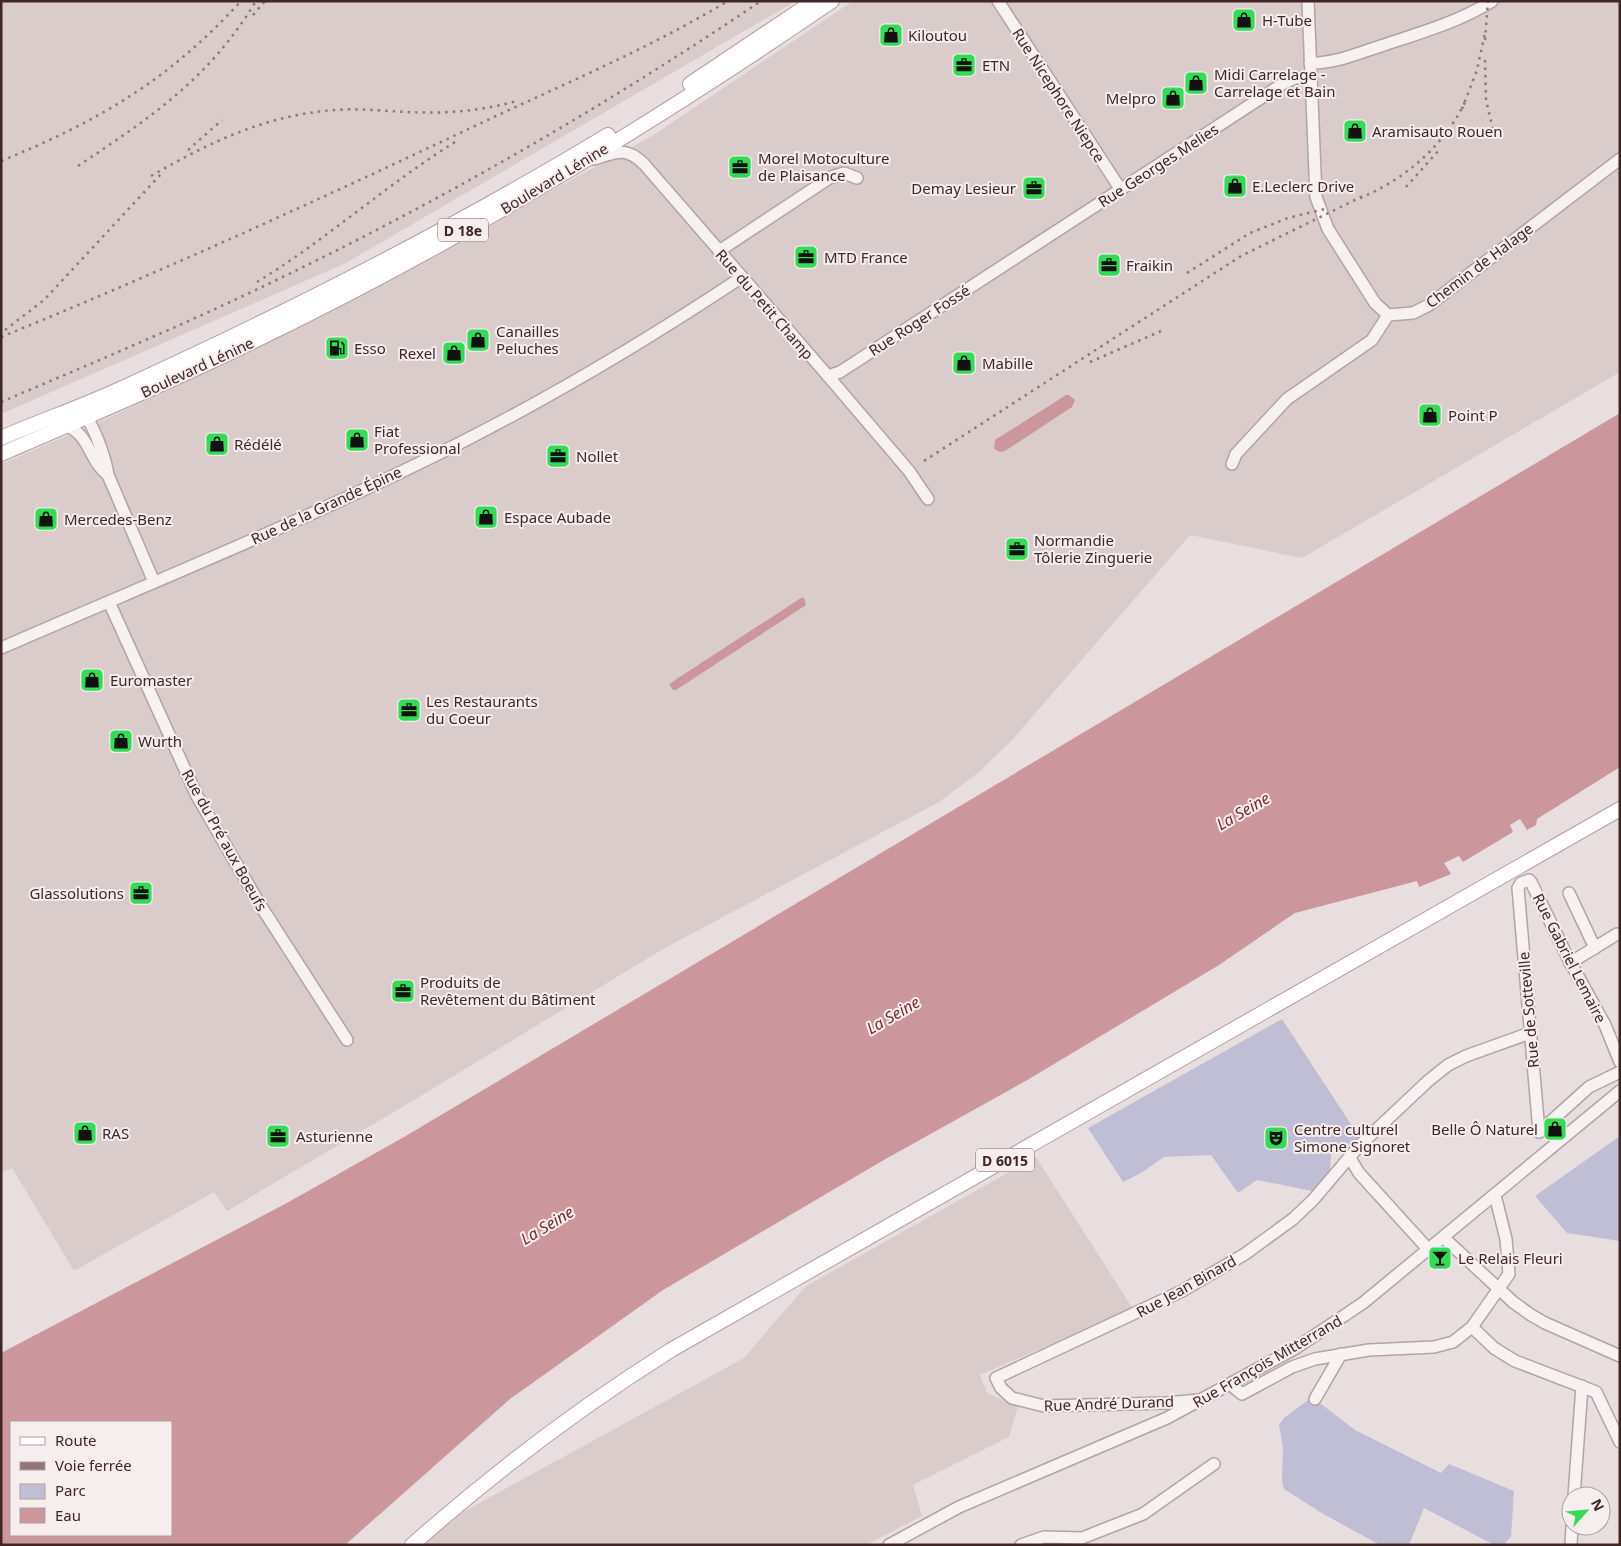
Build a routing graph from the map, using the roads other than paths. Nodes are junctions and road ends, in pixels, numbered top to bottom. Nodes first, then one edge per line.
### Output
1 (998, 1) edge
2 (1308, 1) edge
3 (1492, 1) edge
4 (823, 4) edge
5 (1310, 63) junction
6 (1310, 77) junction
7 (1620, 159) edge
8 (581, 164) junction
9 (857, 178) dead end
10 (1121, 190) junction
11 (719, 251) junction
12 (1010, 262) joint
13 (742, 277) junction
14 (1388, 315) junction
15 (828, 376) junction
16 (78, 418) junction
17 (1, 438) edge
18 (1, 454) edge
19 (1232, 464) dead end
20 (108, 475) junction
21 (928, 499) dead end
22 (154, 582) junction
23 (109, 602) junction
24 (1, 648) edge
25 (1620, 809) edge
26 (1518, 888) joint
27 (1569, 893) dead end
28 (1617, 934) dead end
29 (1595, 948) junction
30 (1570, 963) junction
31 (1530, 1033) junction
32 (347, 1040) dead end
33 (1620, 1062) edge
34 (1620, 1072) edge
35 (1620, 1091) edge
36 (1350, 1158) junction
37 (1494, 1195) junction
38 (1444, 1238) junction
39 (1428, 1249) junction
40 (1498, 1288) junction
41 (1472, 1327) junction
42 (1341, 1354) junction
43 (1620, 1356) edge
44 (996, 1378) joint
45 (1231, 1385) junction
46 (1582, 1386) junction
47 (1204, 1400) junction
48 (1314, 1400) dead end
49 (1620, 1442) edge
50 (1214, 1464) dead end
51 (1575, 1486) edge
52 (412, 1545) edge
53 (889, 1545) edge
54 (1020, 1545) edge

1 - 10 street, Rue Nicephore Niepce
2 - 5 street
3 - 5 street
4 - 8 main road, Boulevard Lénine / D 18e
4 - 16 main road, Boulevard Lénine / D 18e
5 - 6 street
6 - 10 street, Rue Georges Melies
6 - 14 street
7 - 14 street, Chemin de Halage
8 - 11 street, Rue du Petit Champ
8 - 16 main road, Boulevard Lénine / D 18e
9 - 11 street
10 - 12 street, Rue Georges Melies
11 - 13 street, Rue du Petit Champ
12 - 15 street, Rue Roger Fossé
13 - 15 street, Rue du Petit Champ
13 - 22 street, Rue de la Grande Épine
14 - 19 street
15 - 21 street, Rue du Petit Champ
16 - 17 main road, Boulevard Lénine / D 18e
16 - 18 main road, Boulevard Lénine / D 18e
16 - 20 street
16 - 20 street
20 - 22 street
22 - 23 street, Rue de la Grande Épine
23 - 24 street, Rue de la Grande Épine
23 - 32 street, Rue du Pré aux Boeufs
25 - 52 main road, D 6015
26 - 30 street, Rue Gabriel Lemaire
26 - 31 street, Rue de Sotteville
27 - 29 street
28 - 29 street
29 - 30 street
30 - 33 street, Rue Gabriel Lemaire
31 - 34 street, Rue de Sotteville
31 - 36 street, Rue Jean Binard
35 - 37 street, Rue François Mitterrand
36 - 39 street
36 - 44 street, Rue Jean Binard
37 - 38 street, Rue François Mitterrand
37 - 40 street
38 - 39 street, Rue François Mitterrand
38 - 40 street
39 - 45 street, Rue François Mitterrand
40 - 41 street
40 - 43 street
41 - 42 street
41 - 46 street
42 - 45 street
42 - 48 street
44 - 47 street, Rue André Durand
45 - 47 street, Rue François Mitterrand
46 - 49 street
46 - 51 street
47 - 53 street, Rue François Mitterrand
50 - 54 street

